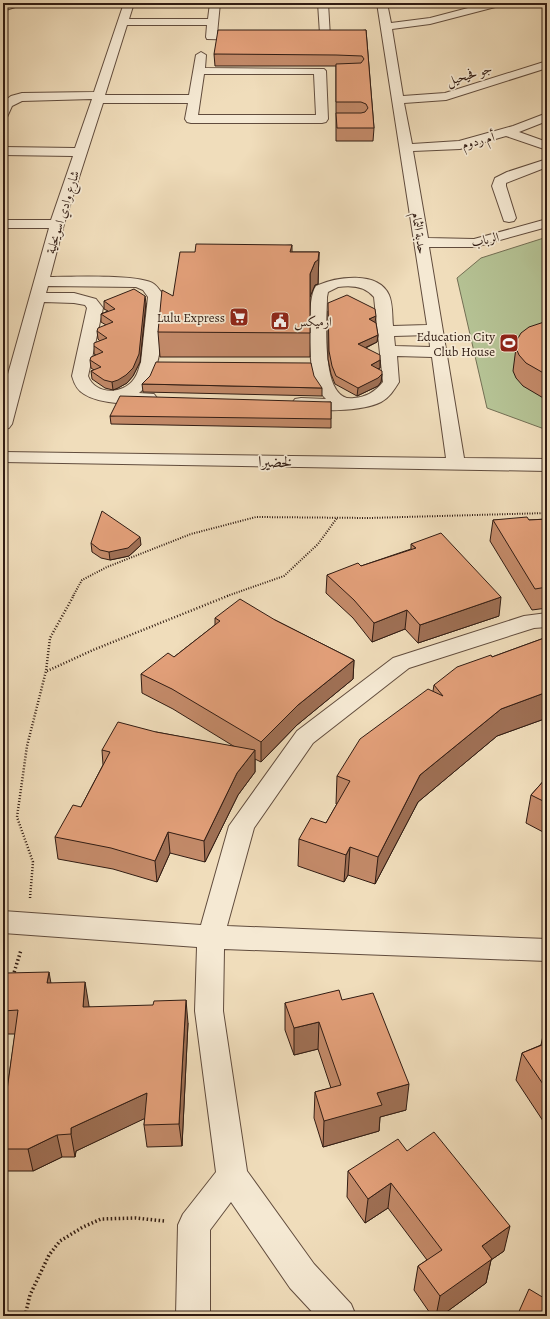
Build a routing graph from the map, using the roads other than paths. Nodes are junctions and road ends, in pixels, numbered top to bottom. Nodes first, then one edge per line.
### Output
1 (12, 3) edge
2 (128, 3) edge
3 (215, 3) edge
4 (323, 3) edge
5 (382, 3) edge
6 (499, 3) edge
7 (3, 8) edge
8 (124, 20) junction
9 (213, 20) junction
10 (387, 27) junction
11 (256, 37) edge
12 (294, 37) edge
13 (325, 37) junction
14 (338, 37) edge
15 (207, 46) junction
16 (547, 64) edge
17 (199, 71) junction
18 (320, 71) junction
19 (334, 71) edge
20 (99, 95) junction
21 (195, 95) junction
22 (398, 100) junction
23 (3, 114) edge
24 (547, 117) edge
25 (191, 119) junction
26 (322, 119) junction
27 (337, 119) edge
28 (512, 131) junction
29 (189, 135) dead end
30 (547, 145) edge
31 (407, 148) junction
32 (3, 151) edge
33 (81, 152) junction
34 (547, 163) edge
35 (509, 218) dead end
36 (547, 223) edge
37 (3, 224) edge
38 (57, 224) junction
39 (421, 242) junction
40 (42, 281) junction
41 (37, 297) junction
42 (385, 330) junction
43 (436, 330) junction
44 (388, 351) junction
45 (439, 352) junction
46 (113, 397) junction
47 (168, 399) edge
48 (285, 402) edge
49 (348, 404) junction
50 (3, 424) edge
51 (3, 457) edge
52 (456, 464) junction
53 (547, 465) edge
54 (547, 620) edge
55 (16, 923) edge
56 (212, 937) junction
57 (547, 950) edge
58 (232, 1176) junction
59 (193, 1316) edge
60 (339, 1316) edge

1 - 7 street
2 - 8 street, شارع وادي اسويحلية
3 - 9 street
4 - 13 street
5 - 10 street, حدبة الثمام
6 - 10 street
8 - 9 street
8 - 20 street, شارع وادي اسويحلية
9 - 15 street
10 - 22 street, حدبة الثمام
11 - 15 street
12 - 13 street
13 - 14 street
15 - 17 street
16 - 22 street, جو فحيحيل
17 - 18 street
17 - 21 street
18 - 19 street
18 - 26 street
20 - 21 street
20 - 23 street
20 - 33 street, شارع وادي اسويحلية
21 - 25 street
22 - 31 street, حدبة الثمام
24 - 28 street, أم ردوم
25 - 26 street
25 - 29 street
26 - 27 street
28 - 30 street
28 - 31 street, أم ردوم
31 - 39 street, حدبة الثمام
32 - 33 street
33 - 38 street, شارع وادي اسويحلية
34 - 35 street
36 - 39 street, الرباب
37 - 38 street
38 - 40 street, شارع وادي اسويحلية
39 - 43 street, حدبة الثمام
40 - 41 street, شارع وادي اسويحلية
40 - 46 street
41 - 46 street
41 - 50 street, شارع وادي اسويحلية
42 - 43 street
42 - 44 street
42 - 49 street
43 - 45 street, حدبة الثمام
44 - 45 street
44 - 49 street
45 - 52 street, حدبة الثمام
46 - 47 street
48 - 49 street
51 - 52 street, لخضيرا
52 - 53 street, لخضيرا
54 - 56 street
55 - 56 street
56 - 57 street
56 - 58 street
58 - 59 street
58 - 60 street

